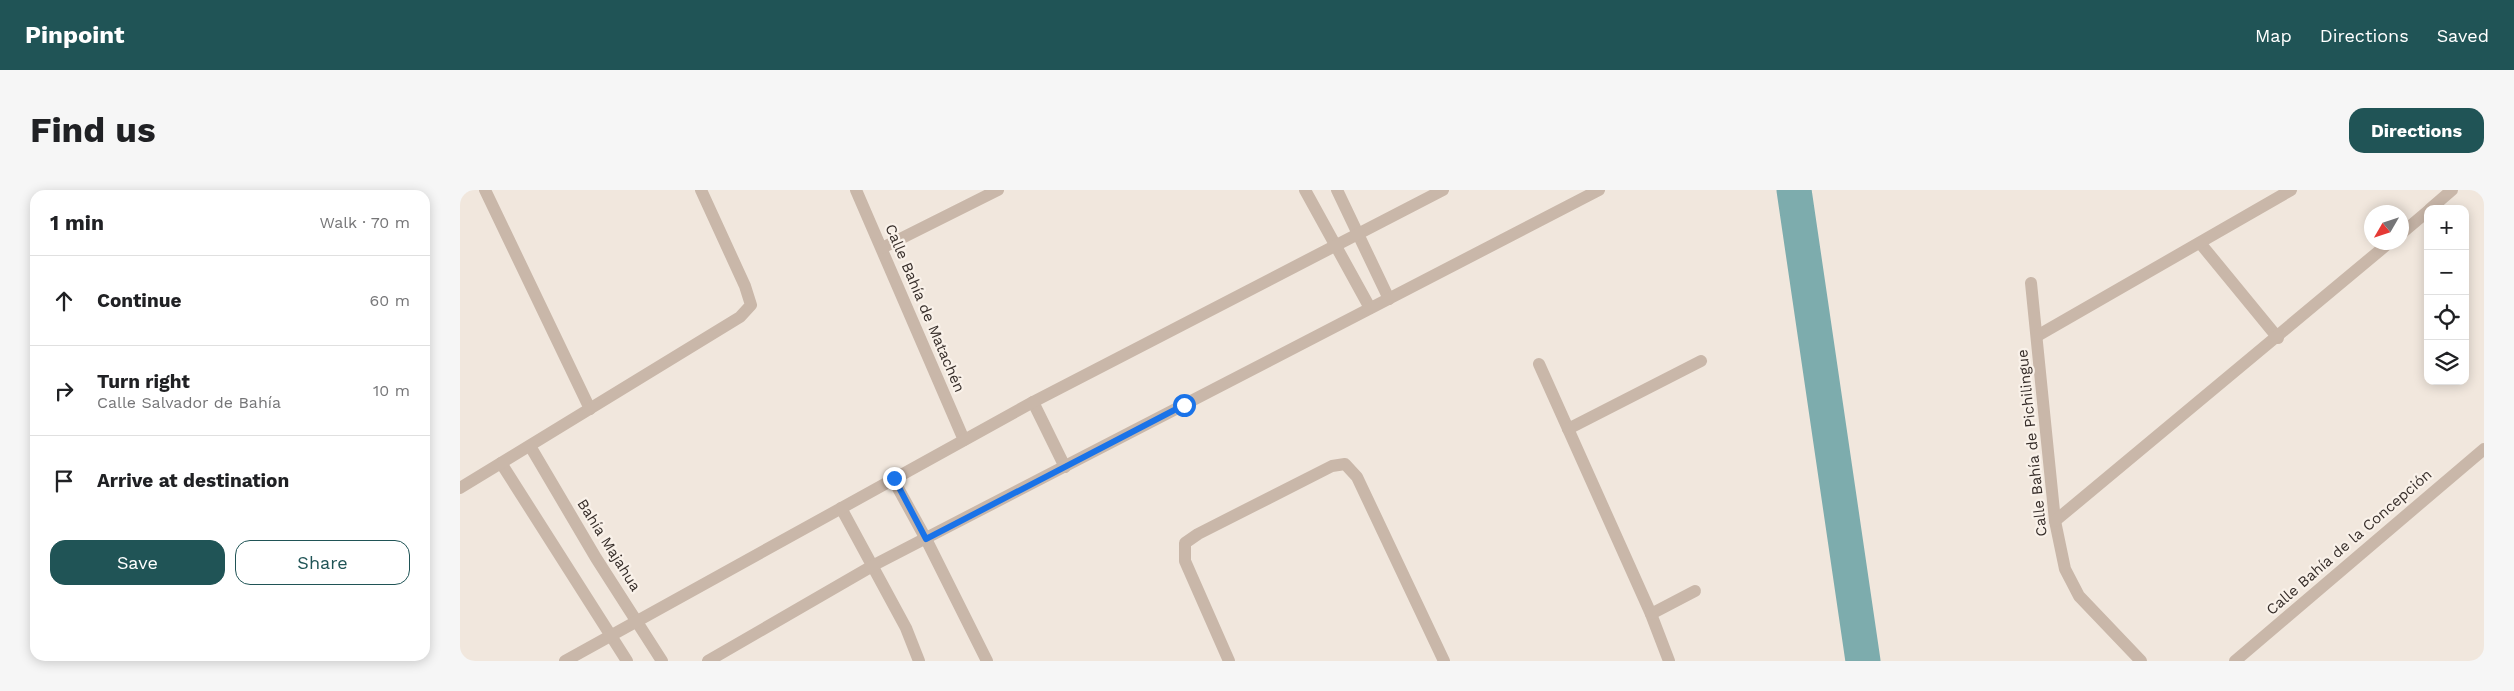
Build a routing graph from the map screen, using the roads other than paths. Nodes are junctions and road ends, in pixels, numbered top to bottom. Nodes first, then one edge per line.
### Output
1 (485, 190) edge
2 (700, 190) edge
3 (856, 190) edge
4 (998, 190) edge
5 (1305, 190) edge
6 (1337, 190) edge
7 (1443, 190) edge
8 (1598, 190) edge
9 (2291, 190) edge
10 (2452, 190) edge
11 (2435, 205) edge
12 (2424, 214) edge
13 (2409, 227) edge
14 (1358, 234) junction
15 (2200, 243) junction
16 (1337, 245) junction
17 (882, 248) junction
18 (2381, 250) edge
19 (2031, 283) dead end
20 (1388, 299) junction
21 (1370, 308) junction
22 (2037, 336) junction
23 (2278, 338) junction
24 (1700, 361) dead end
25 (1539, 364) dead end
26 (1033, 402) junction
27 (590, 409) junction
28 (1568, 429) junction
29 (964, 440) junction
30 (530, 446) junction
31 (2484, 448) edge
32 (501, 463) junction
33 (1065, 467) junction
34 (894, 478) junction
35 (460, 488) edge
36 (841, 508) junction
37 (2055, 521) junction
38 (926, 539) junction
39 (874, 565) junction
40 (1695, 591) dead end
41 (1651, 614) junction
42 (636, 621) junction
43 (611, 635) junction
44 (565, 661) edge
45 (627, 661) edge
46 (662, 661) edge
47 (708, 661) edge
48 (919, 661) edge
49 (987, 661) edge
50 (1229, 661) edge
51 (1444, 661) edge
52 (1669, 661) edge
53 (2141, 661) edge
54 (2235, 661) edge

1 - 27 street
2 - 27 street
3 - 17 street, Calle Bahía de Matachén
4 - 17 street
5 - 16 street
6 - 14 street
7 - 14 street
8 - 20 street
9 - 15 street
10 - 11 street
12 - 13 street
14 - 16 street
14 - 20 street
15 - 22 street
15 - 23 street
16 - 21 street
16 - 26 street
17 - 29 street, Calle Bahía de Matachén
18 - 23 street
19 - 22 street, Calle Bahía de Pichilingue
20 - 21 street
21 - 33 street
22 - 37 street, Calle Bahía de Pichilingue
23 - 37 street
24 - 28 street
25 - 28 street
26 - 29 street
26 - 33 street
27 - 30 street
28 - 41 street
29 - 34 street
30 - 32 street
30 - 42 street, Bahía Majahua
31 - 54 street, Calle Bahía de la Concepción
32 - 35 street
32 - 43 street
33 - 38 street
34 - 36 street
34 - 38 street
36 - 39 street
36 - 42 street
37 - 53 street, Calle Bahía de Pichilingue
38 - 39 street
38 - 49 street
39 - 47 street
39 - 48 street
40 - 41 street
41 - 52 street
42 - 43 street
42 - 46 street, Bahía Majahua
43 - 44 street
43 - 45 street
50 - 51 street

